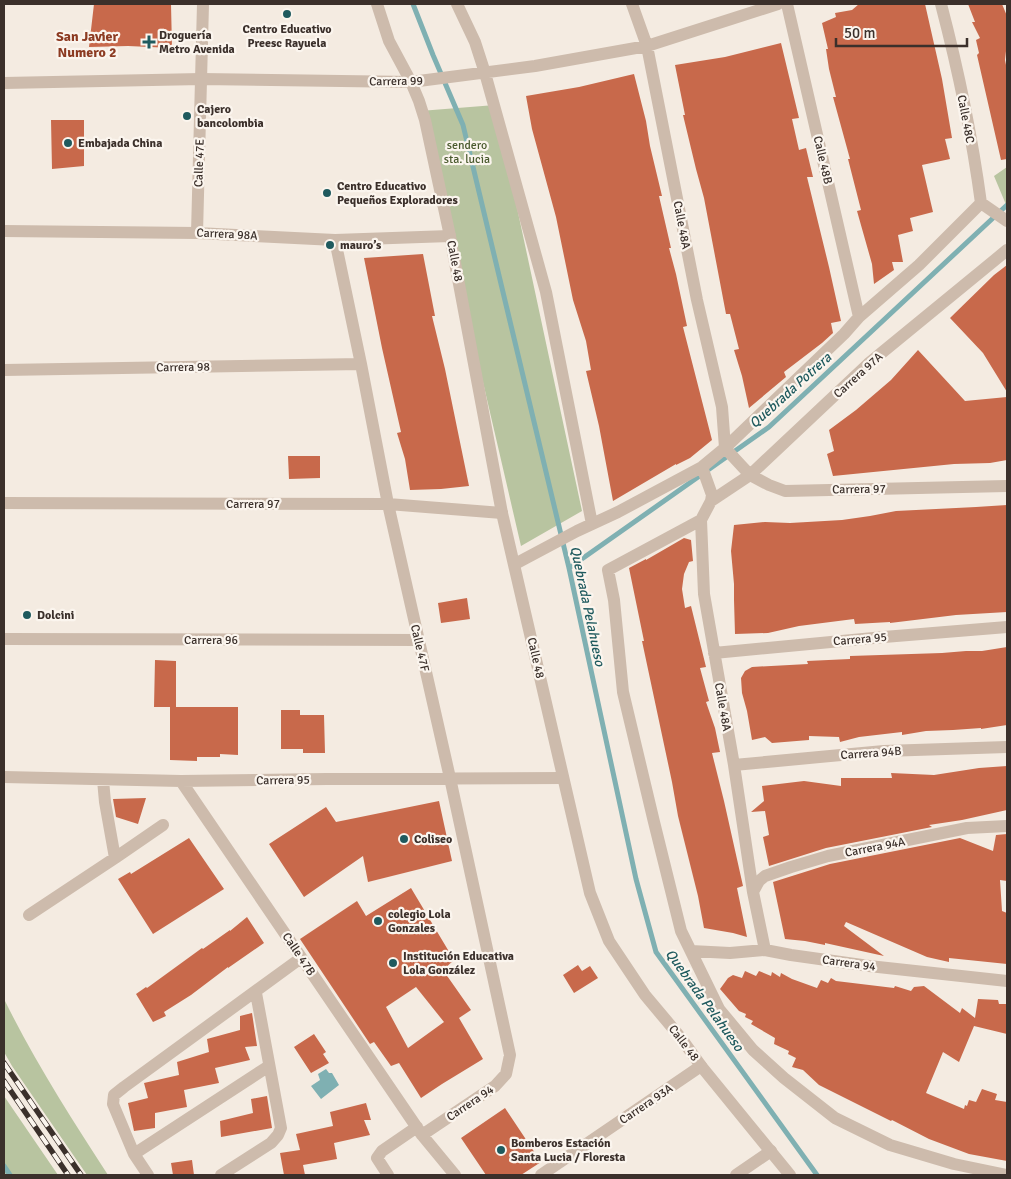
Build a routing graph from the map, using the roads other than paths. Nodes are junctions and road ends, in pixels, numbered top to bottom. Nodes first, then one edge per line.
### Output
1 (203, 4) edge
2 (378, 4) edge
3 (456, 4) edge
4 (632, 4) edge
5 (778, 4) edge
6 (787, 4) edge
7 (941, 4) edge
8 (647, 46) junction
9 (479, 74) junction
10 (201, 79) junction
11 (415, 82) junction
12 (4, 83) edge
13 (982, 205) junction
14 (1007, 221) edge
15 (4, 231) edge
16 (197, 233) junction
17 (450, 236) junction
18 (335, 240) junction
19 (1007, 250) edge
20 (859, 317) junction
21 (361, 364) junction
22 (4, 370) edge
23 (726, 450) junction
24 (702, 470) junction
25 (749, 474) junction
26 (1007, 486) edge
27 (712, 498) junction
28 (4, 503) edge
29 (388, 504) junction
30 (502, 513) junction
31 (701, 520) junction
32 (592, 524) junction
33 (515, 564) junction
34 (1007, 627) edge
35 (4, 639) edge
36 (419, 640) junction
37 (714, 654) junction
38 (1007, 747) edge
39 (734, 765) junction
40 (4, 777) edge
41 (450, 778) junction
42 (563, 778) junction
43 (103, 780) junction
44 (181, 781) junction
45 (163, 825) dead end
46 (1007, 826) edge
47 (115, 858) junction
48 (753, 892) junction
49 (28, 915) dead end
50 (765, 950) junction
51 (691, 951) junction
52 (301, 958) junction
53 (1007, 981) edge
54 (256, 992) junction
55 (510, 1054) joint
56 (269, 1066) junction
57 (701, 1066) junction
58 (419, 1131) junction
59 (771, 1151) junction
60 (134, 1154) junction
61 (148, 1175) edge
62 (221, 1175) edge
63 (388, 1175) edge
64 (455, 1175) edge
65 (541, 1175) edge
66 (736, 1175) edge
67 (790, 1175) edge
68 (1007, 1175) edge

1 - 10 street, Calle 47E
2 - 11 street, Calle 48
3 - 9 street
4 - 8 street, Calle 48A
5 - 8 street, Carrera 99
6 - 20 street, Calle 48B
7 - 13 street, Calle 48C
8 - 9 street, Carrera 99
8 - 23 street, Calle 48A
9 - 11 street, Carrera 99
9 - 32 street
10 - 11 street, Carrera 99
10 - 12 street, Carrera 99
10 - 16 street, Calle 47E
11 - 17 street, Calle 48
13 - 14 street
13 - 20 street
15 - 16 street, Carrera 98A
16 - 18 street, Carrera 98A
17 - 18 street, Carrera 98A
17 - 30 street, Calle 48
18 - 21 street, Calle 47F
19 - 25 street, Carrera 97A
20 - 23 street
21 - 22 street, Carrera 98
21 - 29 street, Calle 47F
23 - 24 street
23 - 25 street, Carrera 97
24 - 27 street
24 - 32 street
25 - 26 street, Carrera 97
25 - 27 street, Carrera 97A
27 - 31 street
28 - 29 street, Carrera 97
29 - 30 street, Carrera 97
29 - 36 street, Calle 47F
30 - 33 street, Calle 48
31 - 37 street, Calle 48A
31 - 51 street
32 - 33 street
33 - 42 street, Calle 48
34 - 37 street, Carrera 95
35 - 36 street, Carrera 96
36 - 41 street, Calle 47F
37 - 39 street, Calle 48A
38 - 39 street, Carrera 94B
39 - 48 street, Calle 48A
40 - 43 street, Carrera 95
41 - 42 street, Carrera 95
41 - 44 street, Carrera 95
41 - 55 street, Calle 47F
42 - 57 street, Calle 48
43 - 44 street, Carrera 95
43 - 47 street
44 - 52 street, Calle 47B
45 - 47 street
46 - 48 street, Carrera 94A
47 - 49 street
48 - 50 street, Calle 48A
50 - 51 street, Carrera 94
50 - 53 street, Carrera 94
51 - 68 street
52 - 54 street
52 - 58 street, Calle 47B
54 - 56 street
54 - 60 street
55 - 58 street, Carrera 94
56 - 60 street
56 - 62 street
57 - 59 street, Calle 48
57 - 65 street, Carrera 93A
58 - 63 street, Carrera 94
58 - 64 street, Calle 47B
59 - 66 street
59 - 67 street, Calle 48
60 - 61 street

